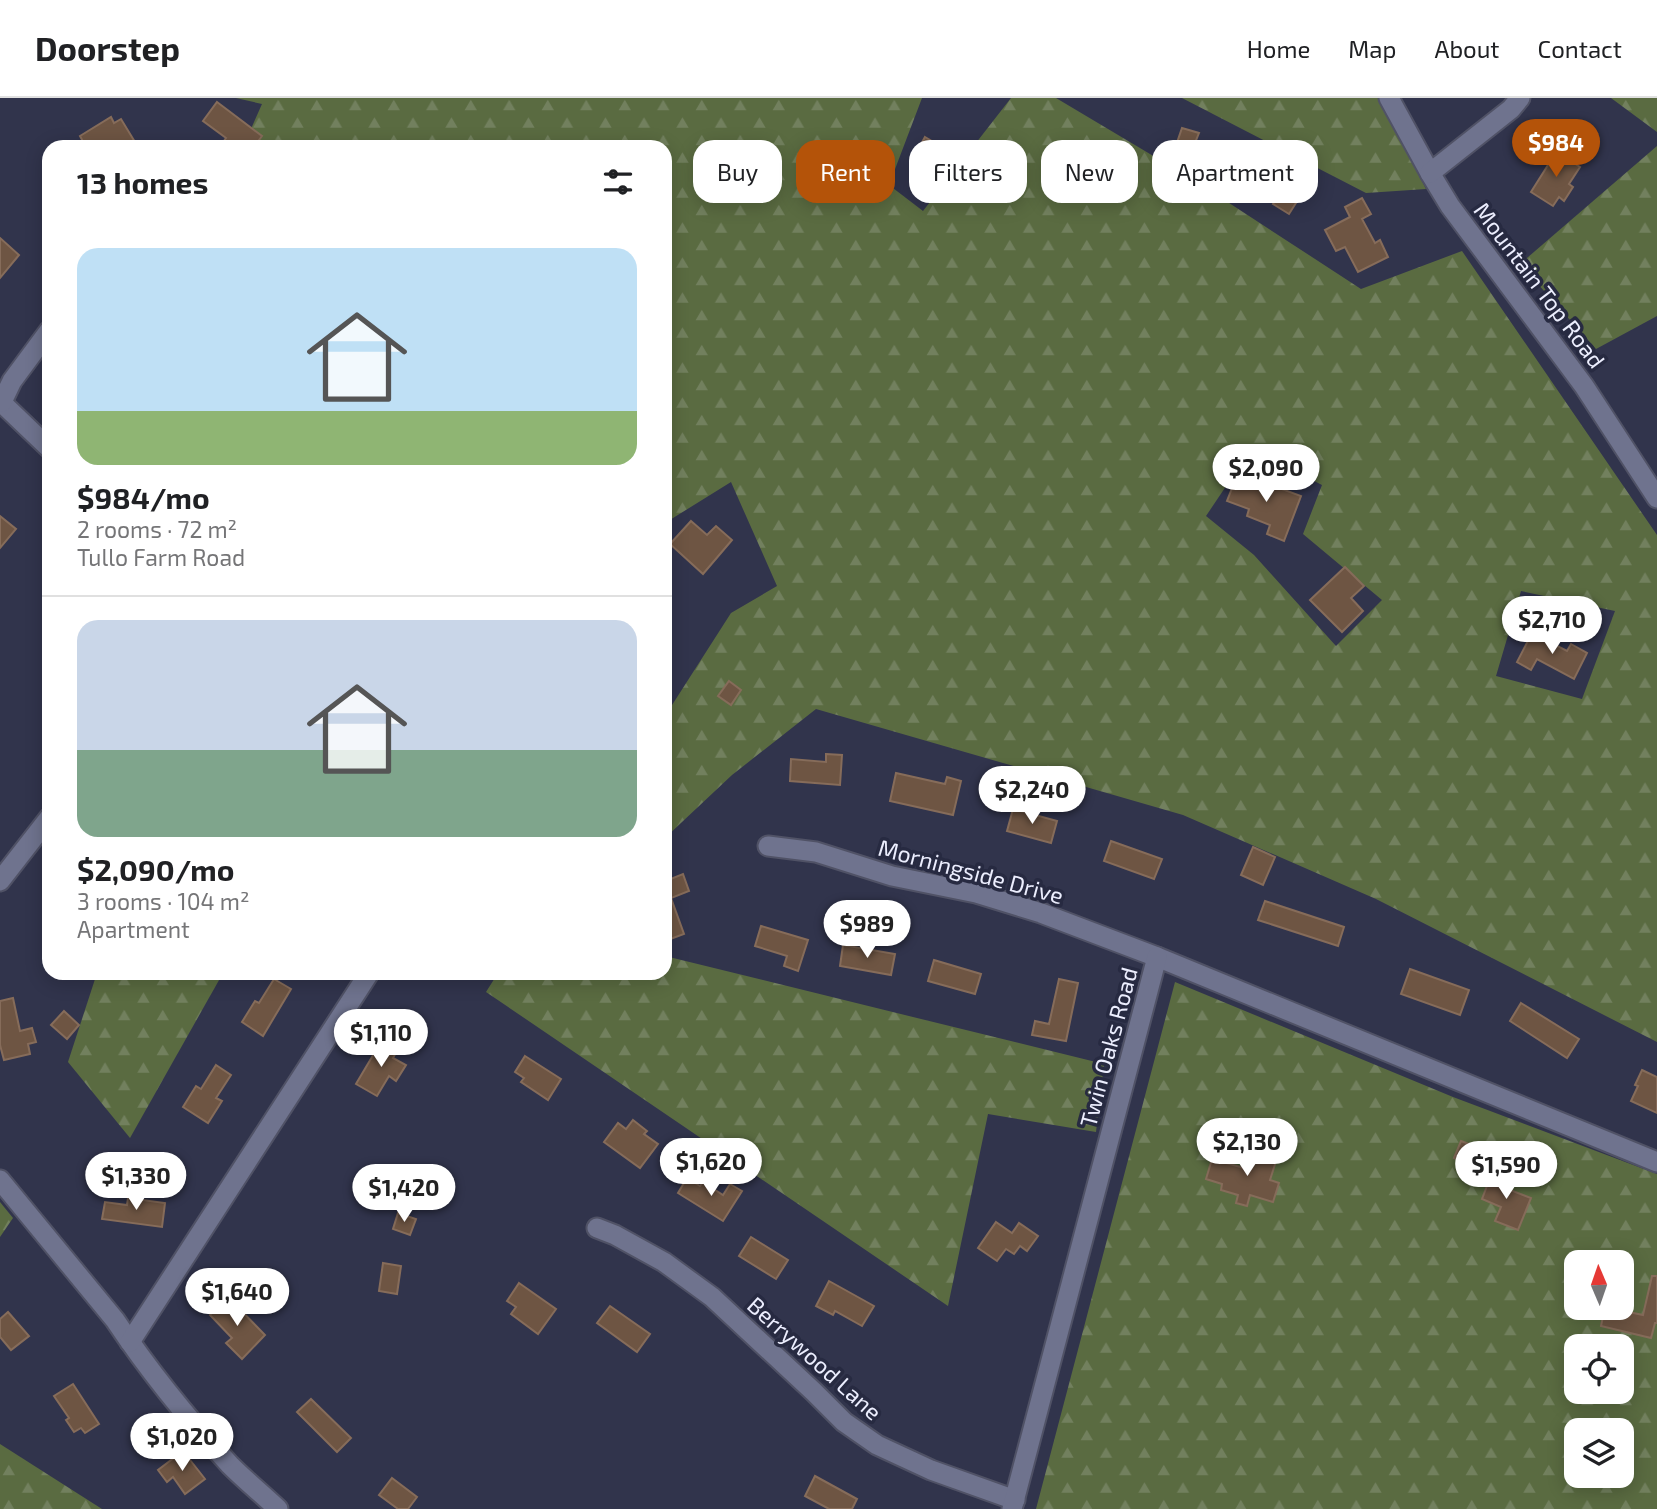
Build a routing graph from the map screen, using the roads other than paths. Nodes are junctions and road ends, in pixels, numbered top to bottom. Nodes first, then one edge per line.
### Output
1 (1389, 98) edge
2 (1520, 98) edge
3 (1430, 173) junction
4 (42, 340) edge
5 (1, 402) edge
6 (42, 441) edge
7 (1657, 498) edge
8 (42, 827) edge
9 (768, 846) dead end
10 (0, 881) edge
11 (1157, 957) junction
12 (364, 980) edge
13 (1657, 1162) edge
14 (0, 1180) edge
15 (597, 1228) dead end
16 (130, 1342) junction
17 (1014, 1504) edge
18 (278, 1509) edge

1 - 3 street, Mountain Top Road
2 - 3 street
3 - 7 street, Mountain Top Road
4 - 5 street
5 - 6 street
8 - 10 street
9 - 11 street, Morningside Drive
11 - 13 street, Twin Oaks Road
11 - 17 street, Twin Oaks Road
12 - 16 street
14 - 16 street
15 - 17 street, Berrywood Lane
16 - 18 street

